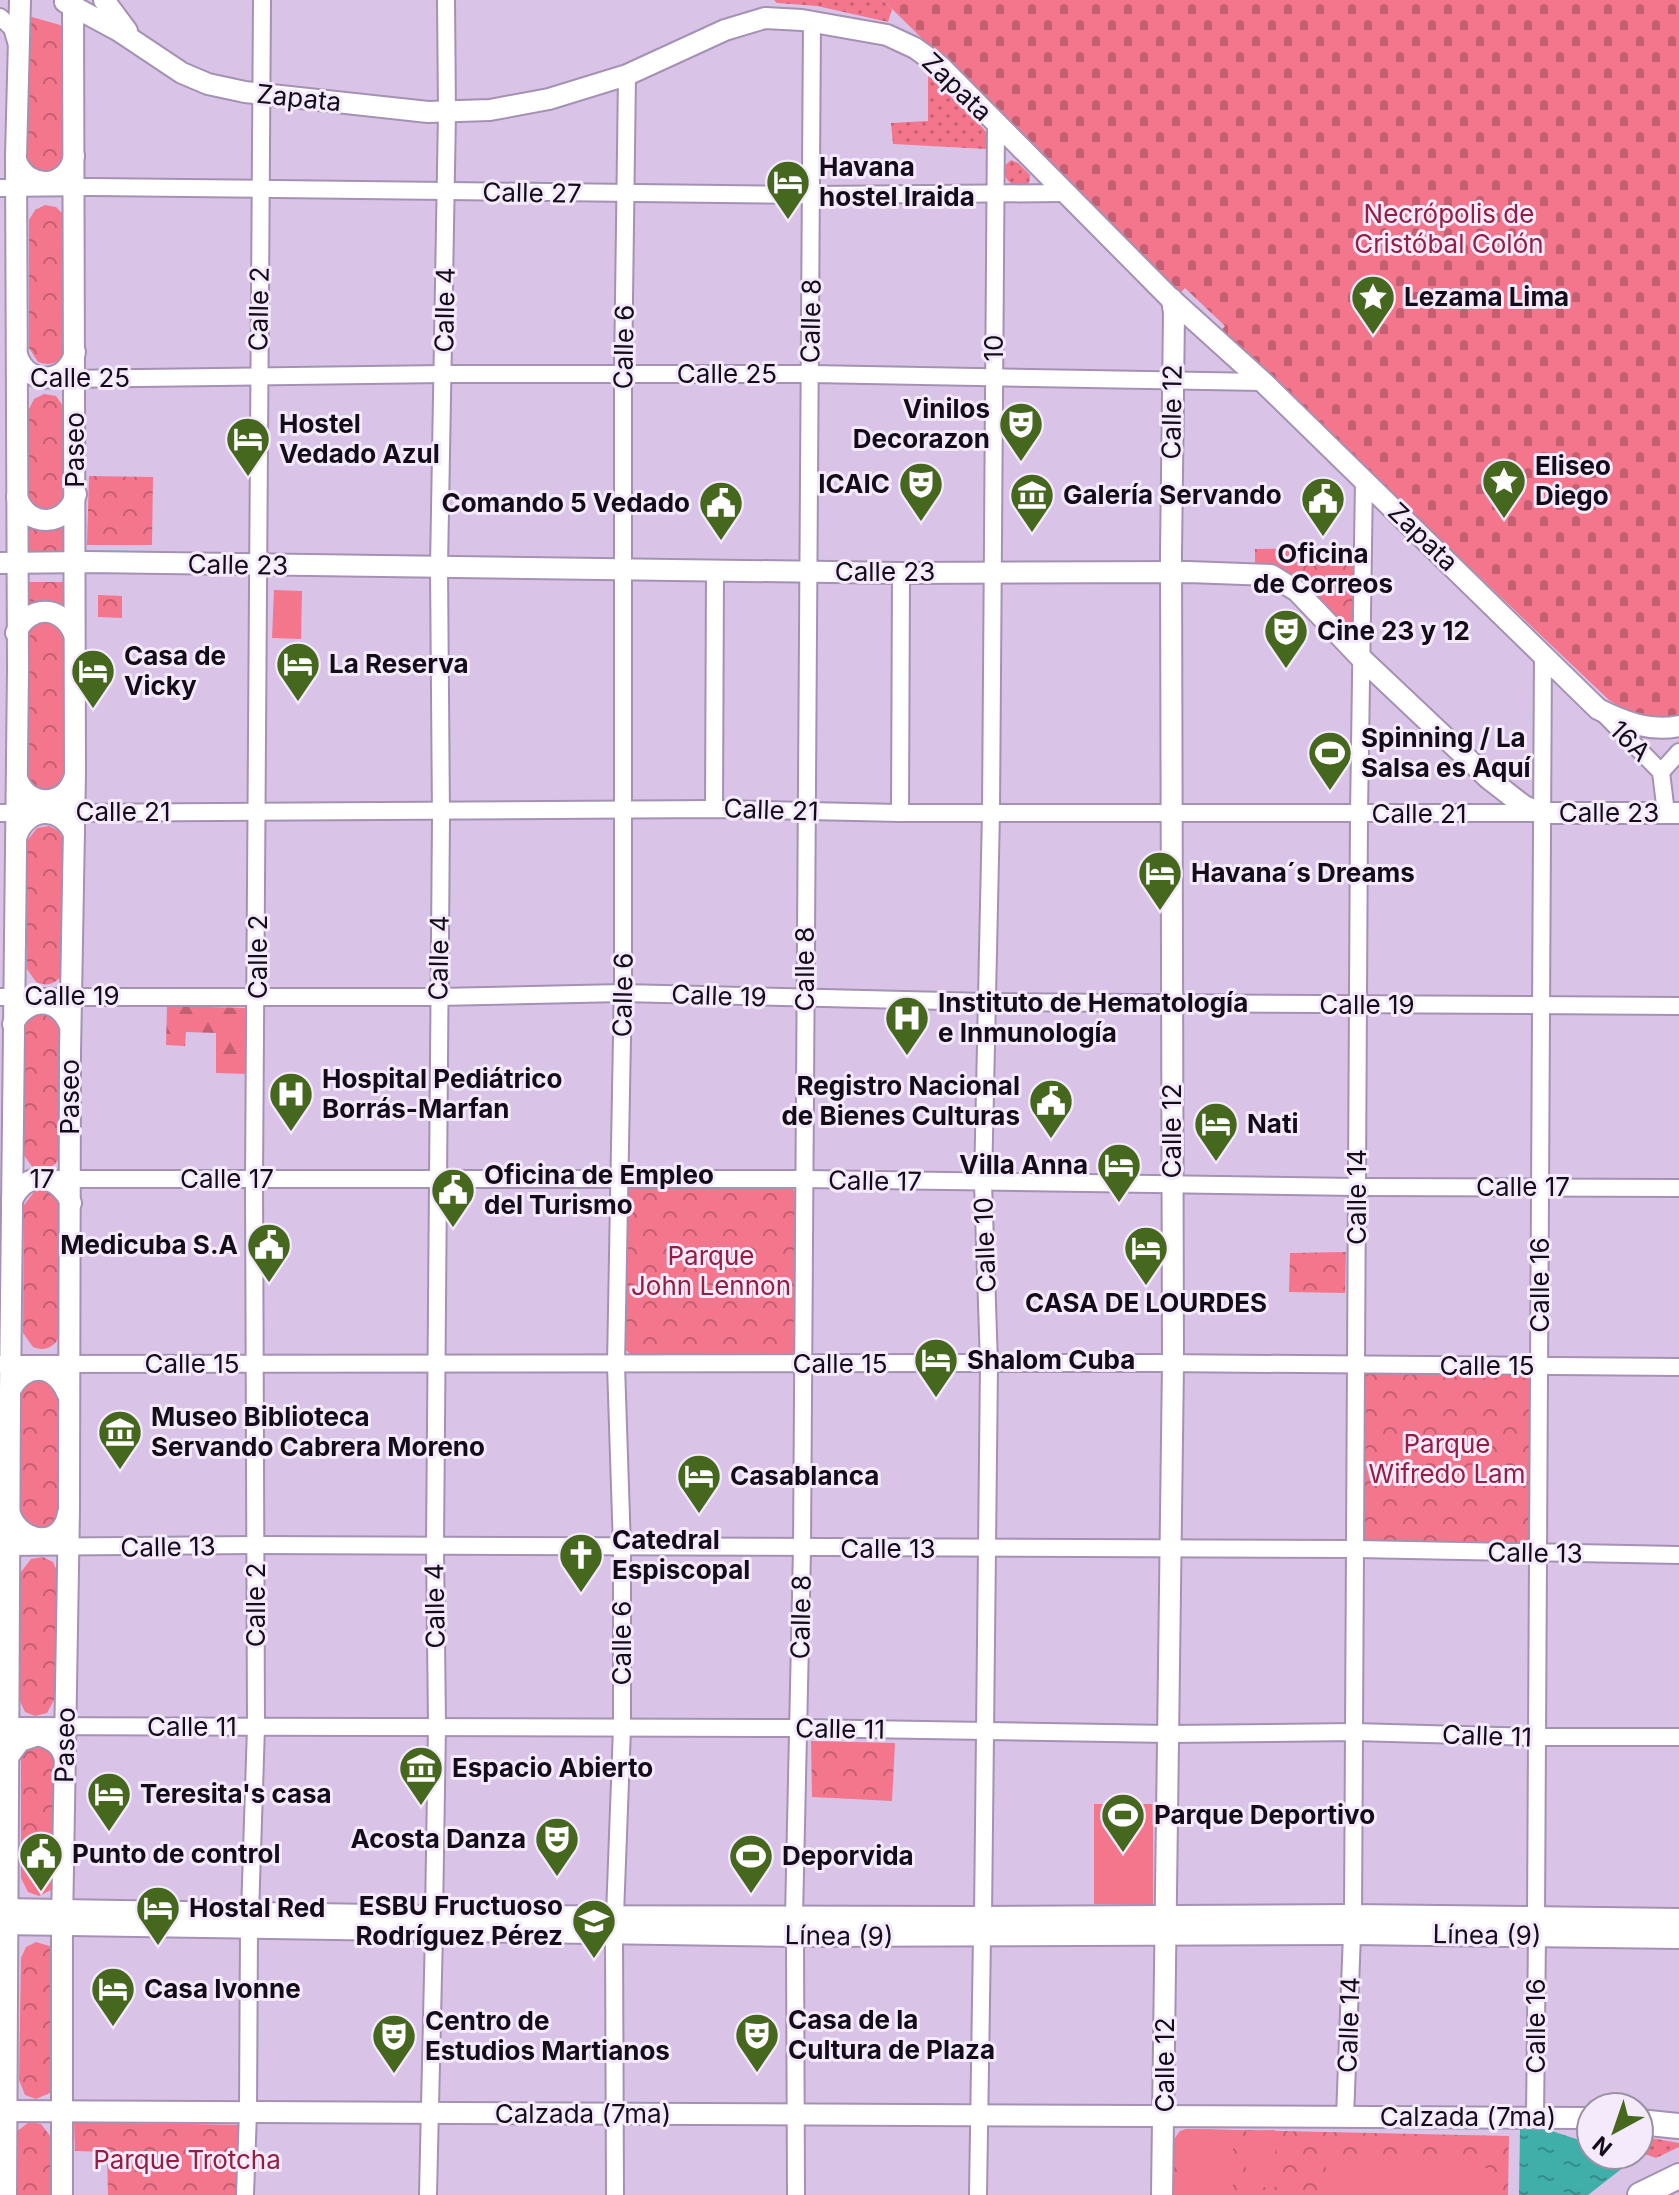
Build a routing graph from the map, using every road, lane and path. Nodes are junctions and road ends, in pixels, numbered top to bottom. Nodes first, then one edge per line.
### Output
1 (10, 0) edge
2 (20, 0) edge
3 (104, 0) edge
4 (262, 0) edge
5 (446, 0) edge
6 (69, 2) edge
7 (0, 17) edge
8 (812, 21) junction
9 (114, 29) junction
10 (73, 43) junction
11 (141, 45) junction
12 (19, 50) junction
13 (627, 75) junction
14 (261, 94) junction
15 (447, 113) junction
16 (996, 124) junction
17 (75, 154) junction
18 (16, 156) junction
19 (45, 187) junction
20 (74, 187) junction
21 (8, 188) edge
22 (261, 190) junction
23 (446, 191) junction
24 (995, 193) junction
25 (1064, 193) junction
26 (628, 194) junction
27 (813, 195) junction
28 (17, 210) junction
29 (74, 210) junction
30 (1172, 299) junction
31 (1191, 316) junction
32 (1173, 338) junction
33 (16, 351) junction
34 (75, 351) junction
35 (444, 374) junction
36 (623, 374) junction
37 (811, 374) junction
38 (258, 376) junction
39 (994, 377) junction
40 (9, 378) edge
41 (46, 379) junction
42 (75, 379) junction
43 (1173, 379) junction
44 (1263, 382) junction
45 (75, 407) junction
46 (18, 409) junction
47 (1364, 479) junction
48 (16, 493) junction
49 (76, 493) junction
50 (9, 563) edge
51 (75, 563) junction
52 (258, 566) junction
53 (439, 567) junction
54 (625, 570) junction
55 (715, 570) junction
56 (809, 572) junction
57 (991, 572) junction
58 (1171, 572) junction
59 (901, 573) junction
60 (16, 633) junction
61 (74, 634) junction
62 (1543, 653) junction
63 (1361, 658) junction
64 (1598, 709) junction
65 (1671, 728) edge
66 (1679, 752) edge
67 (1661, 772) junction
68 (75, 773) junction
69 (16, 774) junction
70 (623, 809) junction
71 (714, 809) junction
72 (441, 810) junction
73 (259, 811) junction
74 (45, 812) junction
75 (806, 812) junction
76 (991, 812) junction
77 (8, 813) edge
78 (73, 813) junction
79 (900, 813) junction
80 (1542, 813) junction
81 (1672, 813) edge
82 (1171, 814) junction
83 (1359, 814) junction
84 (74, 834) junction
85 (17, 835) junction
86 (14, 973) junction
87 (71, 974) junction
88 (623, 993) junction
89 (7, 996) edge
90 (42, 996) junction
91 (70, 996) junction
92 (257, 997) junction
93 (438, 997) junction
94 (805, 999) junction
95 (987, 1002) junction
96 (1170, 1004) junction
97 (1358, 1005) junction
98 (1541, 1006) junction
99 (1679, 1006) edge
100 (13, 1024) junction
101 (70, 1026) junction
102 (6, 1178) edge
103 (42, 1179) junction
104 (71, 1179) junction
105 (254, 1179) junction
106 (438, 1179) junction
107 (620, 1179) junction
108 (804, 1179) junction
109 (983, 1183) junction
110 (1172, 1184) junction
111 (1540, 1186) junction
112 (1357, 1187) junction
113 (1679, 1188) edge
114 (12, 1200) junction
115 (71, 1203) junction
116 (12, 1339) junction
117 (69, 1354) junction
118 (1173, 1363) junction
119 (6, 1364) edge
120 (41, 1364) junction
121 (436, 1364) junction
122 (802, 1364) junction
123 (989, 1364) junction
124 (254, 1365) junction
125 (616, 1365) junction
126 (1356, 1365) junction
127 (1539, 1366) junction
128 (1679, 1367) edge
129 (10, 1391) junction
130 (67, 1393) junction
131 (69, 1509) junction
132 (10, 1514) junction
133 (255, 1545) junction
134 (5, 1547) edge
135 (435, 1547) junction
136 (41, 1548) junction
137 (68, 1548) junction
138 (622, 1548) junction
139 (988, 1548) junction
140 (802, 1549) junction
141 (1170, 1549) junction
142 (1356, 1549) junction
143 (1538, 1554) junction
144 (1679, 1555) edge
145 (10, 1572) junction
146 (68, 1578) junction
147 (9, 1703) junction
148 (66, 1706) junction
149 (4, 1726) edge
150 (437, 1726) junction
151 (38, 1727) junction
152 (66, 1727) junction
153 (256, 1727) junction
154 (622, 1728) junction
155 (799, 1728) junction
156 (985, 1732) junction
157 (1354, 1732) junction
158 (1169, 1734) junction
159 (1537, 1737) junction
160 (1679, 1737) edge
161 (8, 1757) junction
162 (65, 1759) junction
163 (3, 1917) edge
164 (62, 1919) junction
165 (1679, 1919) edge
166 (250, 1922) junction
167 (434, 1924) junction
168 (615, 1924) junction
169 (1352, 1924) junction
170 (795, 1926) junction
171 (1166, 1926) junction
172 (1537, 1926) junction
173 (983, 1927) junction
174 (1679, 1938) edge
175 (36, 2111) junction
176 (62, 2111) junction
177 (248, 2112) junction
178 (429, 2113) junction
179 (616, 2114) junction
180 (796, 2116) junction
181 (978, 2116) junction
182 (1345, 2117) junction
183 (1535, 2117) junction
184 (1679, 2117) edge
185 (4, 2118) edge
186 (1165, 2118) junction
187 (1575, 2118) edge
188 (1655, 2119) edge
189 (1655, 2122) edge
190 (1679, 2126) edge
191 (62, 2135) junction
192 (1679, 2176) edge
193 (1679, 2189) edge
194 (6, 2195) edge
195 (62, 2195) edge
196 (245, 2195) edge
197 (428, 2195) edge
198 (615, 2195) edge
199 (796, 2195) edge
200 (978, 2195) edge
201 (1162, 2195) edge
202 (1640, 2195) edge
203 (1660, 2195) edge

1 - 12 main road
2 - 12 main road
3 - 11 main road
4 - 14 street, Calle 2
5 - 15 street, Calle 4
6 - 9 main road, Zapata
6 - 10 main road, Paseo
7 - 12 street
8 - 13 main road, Zapata
8 - 16 main road, Zapata
8 - 27 street, Calle 8
9 - 10 main road
9 - 11 main road, Zapata
10 - 17 main road, Paseo
11 - 14 main road, Zapata
12 - 18 main road
13 - 15 main road, Zapata
13 - 26 street, Calle 6
14 - 15 main road, Zapata
14 - 22 street, Calle 2
15 - 23 street, Calle 4
16 - 24 street, 10
16 - 25 main road, Zapata
17 - 18 main road
17 - 20 main road, Paseo
18 - 21 main road
19 - 20 street, Calle 27
19 - 21 street, Calle 27
19 - 28 main road
19 - 29 main road
20 - 22 street, Calle 27
20 - 29 main road, Paseo
21 - 28 main road
22 - 23 street, Calle 27
22 - 38 street, Calle 2
23 - 26 street, Calle 27
23 - 35 street, Calle 4
24 - 25 street, Calle 27
24 - 27 street, Calle 27
24 - 39 street, 10
25 - 30 main road, Zapata
26 - 27 street, Calle 27
26 - 36 street, Calle 6
27 - 37 street, Calle 8
28 - 33 main road
29 - 34 main road, Paseo
30 - 31 main road, Zapata
30 - 32 main road, Calle 12
31 - 32 main road
31 - 44 main road, Zapata
32 - 43 main road, Calle 12
33 - 40 main road
33 - 41 main road
34 - 41 main road
34 - 42 main road, Paseo
35 - 36 street, Calle 25
35 - 38 street, Calle 25
35 - 53 street, Calle 4
36 - 37 street, Calle 25
36 - 54 street, Calle 6
37 - 39 street, Calle 25
37 - 56 street, Calle 8
38 - 42 street, Calle 25
38 - 52 street, Calle 2
39 - 43 street, Calle 25
39 - 57 street, 10
40 - 41 street, Calle 25
40 - 46 main road
41 - 42 street, Calle 25
42 - 45 main road, Paseo
43 - 44 street, Calle 25
43 - 58 main road, Calle 12
44 - 47 main road, Zapata
45 - 46 main road
45 - 49 main road, Paseo
46 - 48 main road
47 - 62 main road, Zapata
47 - 63 street, Calle 14
48 - 49 main road
48 - 50 main road
49 - 51 main road, Paseo
50 - 51 main road, Calle 23
50 - 60 main road
51 - 52 main road, Calle 23
51 - 61 main road, Paseo
52 - 53 main road, Calle 23
52 - 73 street, Calle 2
53 - 54 main road, Calle 23
53 - 72 street, Calle 4
54 - 55 main road, Calle 23
54 - 70 street, Calle 6
55 - 56 main road, Calle 23
55 - 71 street
56 - 59 main road, Calle 23
56 - 75 street, Calle 8
57 - 58 main road, Calle 23
57 - 59 main road, Calle 23
57 - 76 street, Calle 10
58 - 63 main road, Calle 23
58 - 82 main road, Calle 12
59 - 79 street
60 - 61 main road
60 - 69 main road
61 - 68 main road, Paseo
62 - 64 main road, Zapata
62 - 80 street, Calle 16
63 - 80 main road, Calle 23
63 - 83 street, Calle 14
64 - 65 main road, Zapata
64 - 67 street, 16A
66 - 67 street, 16A
67 - 81 street, 16A
68 - 69 main road
68 - 78 main road, Paseo
69 - 77 main road
70 - 71 street, Calle 21
70 - 72 street, Calle 21
70 - 88 street, Calle 6
71 - 75 street, Calle 21
72 - 73 street, Calle 21
72 - 93 street, Calle 4
73 - 78 street, Calle 21
73 - 92 street, Calle 2
74 - 77 street, Calle 21
74 - 78 street, Calle 21
74 - 84 main road
74 - 85 main road
75 - 79 street, Calle 21
75 - 94 street, Calle 8
76 - 79 street, Calle 21
76 - 82 street, Calle 21
76 - 95 street, Calle 10
77 - 85 main road
78 - 84 main road, Paseo
80 - 81 main road, Calle 23
80 - 83 street, Calle 21
80 - 98 street, Calle 16
82 - 83 street, Calle 21
82 - 96 main road, Calle 12
83 - 97 street, Calle 14
84 - 87 main road, Paseo
85 - 86 main road
86 - 89 main road
86 - 90 main road
87 - 90 main road
87 - 91 main road, Paseo
88 - 93 street, Calle 19
88 - 94 street, Calle 19
88 - 107 street, Calle 6
89 - 90 street, Calle 19
89 - 100 main road
90 - 91 street, Calle 19
91 - 92 street, Calle 19
91 - 101 main road, Paseo
92 - 93 street, Calle 19
92 - 105 street, Calle 2
93 - 106 street, Calle 4
94 - 95 street, Calle 19
94 - 108 street, Calle 8
95 - 96 street, Calle 19
95 - 109 street, Calle 10
96 - 97 street, Calle 19
96 - 110 main road, Calle 12
97 - 98 street, Calle 19
97 - 112 street, Calle 14
98 - 99 street, Calle 19
98 - 111 street, Calle 16
100 - 101 main road
100 - 102 main road
101 - 104 main road, Paseo
102 - 103 street, 17
102 - 114 main road
103 - 104 street, 17
103 - 114 main road
103 - 115 main road
104 - 105 street, Calle 17
104 - 115 main road, Paseo
105 - 106 street, Calle 17
105 - 124 street, Calle 2
106 - 107 street, Calle 17
106 - 121 street, Calle 4
107 - 108 street, Calle 17
107 - 125 street, Calle 6
108 - 109 street, Calle 17
108 - 122 street, Calle 8
109 - 110 street, Calle 17
109 - 123 street, Calle 10
110 - 112 street, Calle 17
110 - 118 main road, Calle 12
111 - 112 street, Calle 17
111 - 113 street, Calle 17
111 - 127 street, Calle 16
112 - 126 street, Calle 14
114 - 116 main road
115 - 117 main road, Paseo
116 - 119 main road
116 - 120 main road
117 - 120 main road
117 - 124 street, Calle 15
117 - 130 main road, Paseo
118 - 123 street, Calle 15
118 - 126 street, Calle 15
118 - 141 main road, Calle 12
119 - 120 street
119 - 129 main road
121 - 124 street, Calle 15
121 - 125 street, Calle 15
121 - 135 street, Calle 4
122 - 123 street, Calle 15
122 - 125 street, Calle 15
122 - 140 street, Calle 8
123 - 139 street, Calle 10
124 - 133 street, Calle 2
125 - 138 street, Calle 6
126 - 127 street, Calle 15
126 - 142 street, Calle 14
127 - 128 street, Calle 15
127 - 143 street, Calle 16
129 - 130 main road
129 - 132 main road
130 - 131 main road, Paseo
131 - 132 main road
131 - 137 main road, Paseo
132 - 134 main road
133 - 135 street, Calle 13
133 - 137 street, Calle 13
133 - 153 street, Calle 2
134 - 136 street, Calle 13
134 - 145 main road
135 - 138 street, Calle 13
135 - 150 street, Calle 4
136 - 137 street, Calle 13
136 - 145 main road
136 - 146 main road
137 - 146 main road, Paseo
138 - 140 street, Calle 13
138 - 154 street, Calle 6
139 - 140 street, Calle 13
139 - 141 street, Calle 13
139 - 156 street, Calle 10
140 - 155 street, Calle 8
141 - 142 street, Calle 13
141 - 158 main road, Calle 12
142 - 143 street, Calle 13
142 - 157 street, Calle 14
143 - 144 street, Calle 13
143 - 159 street, Calle 16
145 - 147 main road
146 - 148 main road, Paseo
147 - 149 main road
147 - 151 main road
148 - 151 main road
148 - 152 main road, Paseo
149 - 151 street, Calle 11
149 - 161 main road
150 - 153 street, Calle 11
150 - 154 street, Calle 11
150 - 167 street, Calle 4
151 - 152 street, Calle 11
152 - 153 street, Calle 11
152 - 162 main road, Paseo
153 - 166 street, Calle 2
154 - 155 street, Calle 11
154 - 168 street, Calle 6
155 - 156 street, Calle 11
155 - 170 street, Calle 8
156 - 158 street, Calle 11
156 - 173 street, Calle 10
157 - 158 street, Calle 11
157 - 159 street, Calle 11
157 - 169 street, Calle 14
158 - 171 main road, Calle 12
159 - 160 street, Calle 11
159 - 172 street, Calle 16
161 - 162 main road
161 - 163 main road
162 - 164 main road, Paseo
163 - 164 main road, Línea (9)
163 - 185 main road
164 - 166 main road, Línea (9)
164 - 176 main road, Paseo
165 - 172 main road, Línea (9)
166 - 167 main road, Línea (9)
166 - 177 street, Calle 2
167 - 168 main road, Línea (9)
167 - 178 street, Calle 4
168 - 170 main road, Línea (9)
168 - 179 street, Calle 6
169 - 171 main road, Línea (9)
169 - 172 main road, Línea (9)
169 - 182 street, Calle 14
170 - 173 main road, Línea (9)
170 - 180 street, Calle 8
171 - 173 main road, Línea (9)
171 - 186 main road, Calle 12
172 - 174 main road, Línea (9)
172 - 183 street, Calle 16
173 - 181 street, Calle 10
175 - 176 main road, Calzada (7ma)
175 - 185 main road, Calzada (7ma)
175 - 191 main road
176 - 177 main road, Calzada (7ma)
176 - 191 main road, Paseo
177 - 178 main road, Calzada (7ma)
177 - 196 street, Calle 2
178 - 179 main road, Calzada (7ma)
178 - 197 street, Calle 4
179 - 180 main road, Calzada (7ma)
179 - 198 street, Calle 6
180 - 181 main road, Calzada (7ma)
180 - 199 street, Calle 8
181 - 186 main road, Calzada (7ma)
181 - 200 street, Calle 10
182 - 183 main road, Calzada (7ma)
182 - 186 main road, Calzada (7ma)
183 - 187 main road, Calzada (7ma)
184 - 188 street
185 - 194 main road
186 - 201 main road, Calle 12
189 - 190 highway
191 - 195 main road, Paseo
192 - 202 highway
193 - 203 highway

